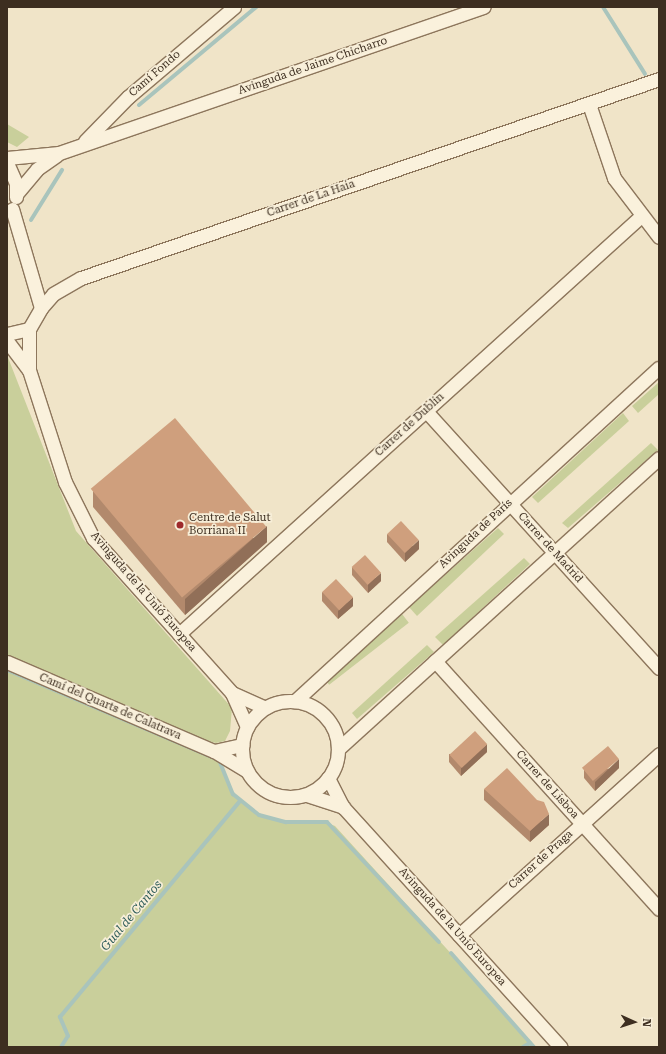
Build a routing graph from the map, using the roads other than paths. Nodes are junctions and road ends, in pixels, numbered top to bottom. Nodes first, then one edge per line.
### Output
1 (234, 7) edge
2 (484, 7) edge
3 (659, 80) edge
4 (589, 104) junction
5 (80, 146) junction
6 (59, 153) junction
7 (7, 158) edge
8 (7, 163) edge
9 (17, 193) junction
10 (10, 213) edge
11 (640, 217) junction
12 (659, 237) edge
13 (41, 308) junction
14 (29, 329) junction
15 (7, 334) edge
16 (7, 341) edge
17 (659, 368) edge
18 (29, 370) junction
19 (426, 411) junction
20 (659, 458) edge
21 (510, 503) junction
22 (554, 552) junction
23 (179, 634) junction
24 (435, 661) junction
25 (7, 662) edge
26 (659, 668) edge
27 (232, 693) junction
28 (295, 702) junction
29 (265, 708) junction
30 (247, 727) junction
31 (242, 745) junction
32 (338, 750) junction
33 (214, 751) junction
34 (659, 754) edge
35 (246, 770) junction
36 (328, 778) junction
37 (307, 795) junction
38 (343, 807) junction
39 (582, 824) junction
40 (659, 909) edge
41 (459, 935) junction
42 (561, 1047) edge

1 - 5 street, Camí Fondo
2 - 5 street, Avinguda de Jaime Chicharro
3 - 4 street
4 - 11 street
4 - 13 street, Carrer de La Haia
5 - 6 street, Avinguda de Jaime Chicharro
6 - 7 street
6 - 9 street
8 - 9 street
9 - 10 street
10 - 13 street
11 - 12 street
11 - 19 street, Carrer de Dublín
13 - 14 street, Avinguda de la Unió Europea
14 - 15 street
14 - 18 street, Avinguda de la Unió Europea
16 - 18 street, Avinguda de la Unió Europea
17 - 21 street, Avinguda de París
18 - 23 street, Avinguda de la Unió Europea
19 - 21 street, Carrer de Madrid
19 - 23 street, Carrer de Dublín
20 - 22 street
21 - 22 street, Carrer de Madrid
21 - 28 street, Avinguda de París
22 - 24 street
22 - 26 street, Carrer de Madrid
23 - 27 street, Avinguda de la Unió Europea
24 - 32 street
24 - 39 street, Carrer de Lisboa
25 - 33 street, Camí del Quarts de Calatrava
27 - 29 street, Avinguda de la Unió Europea
27 - 30 street, Avinguda de la Unió Europea
28 - 29 street
28 - 32 street
29 - 30 street
30 - 31 street
31 - 33 street
31 - 35 street
32 - 36 street
33 - 35 street, Camí del Quarts de Calatrava
34 - 39 street, Carrer de Praga
35 - 37 street
36 - 37 street
36 - 38 street, Avinguda de la Unió Europea
37 - 38 street, Avinguda de la Unió Europea
38 - 41 street, Avinguda de la Unió Europea
39 - 40 street, Carrer de Lisboa
39 - 41 street, Carrer de Praga
41 - 42 street, Avinguda de la Unió Europea

